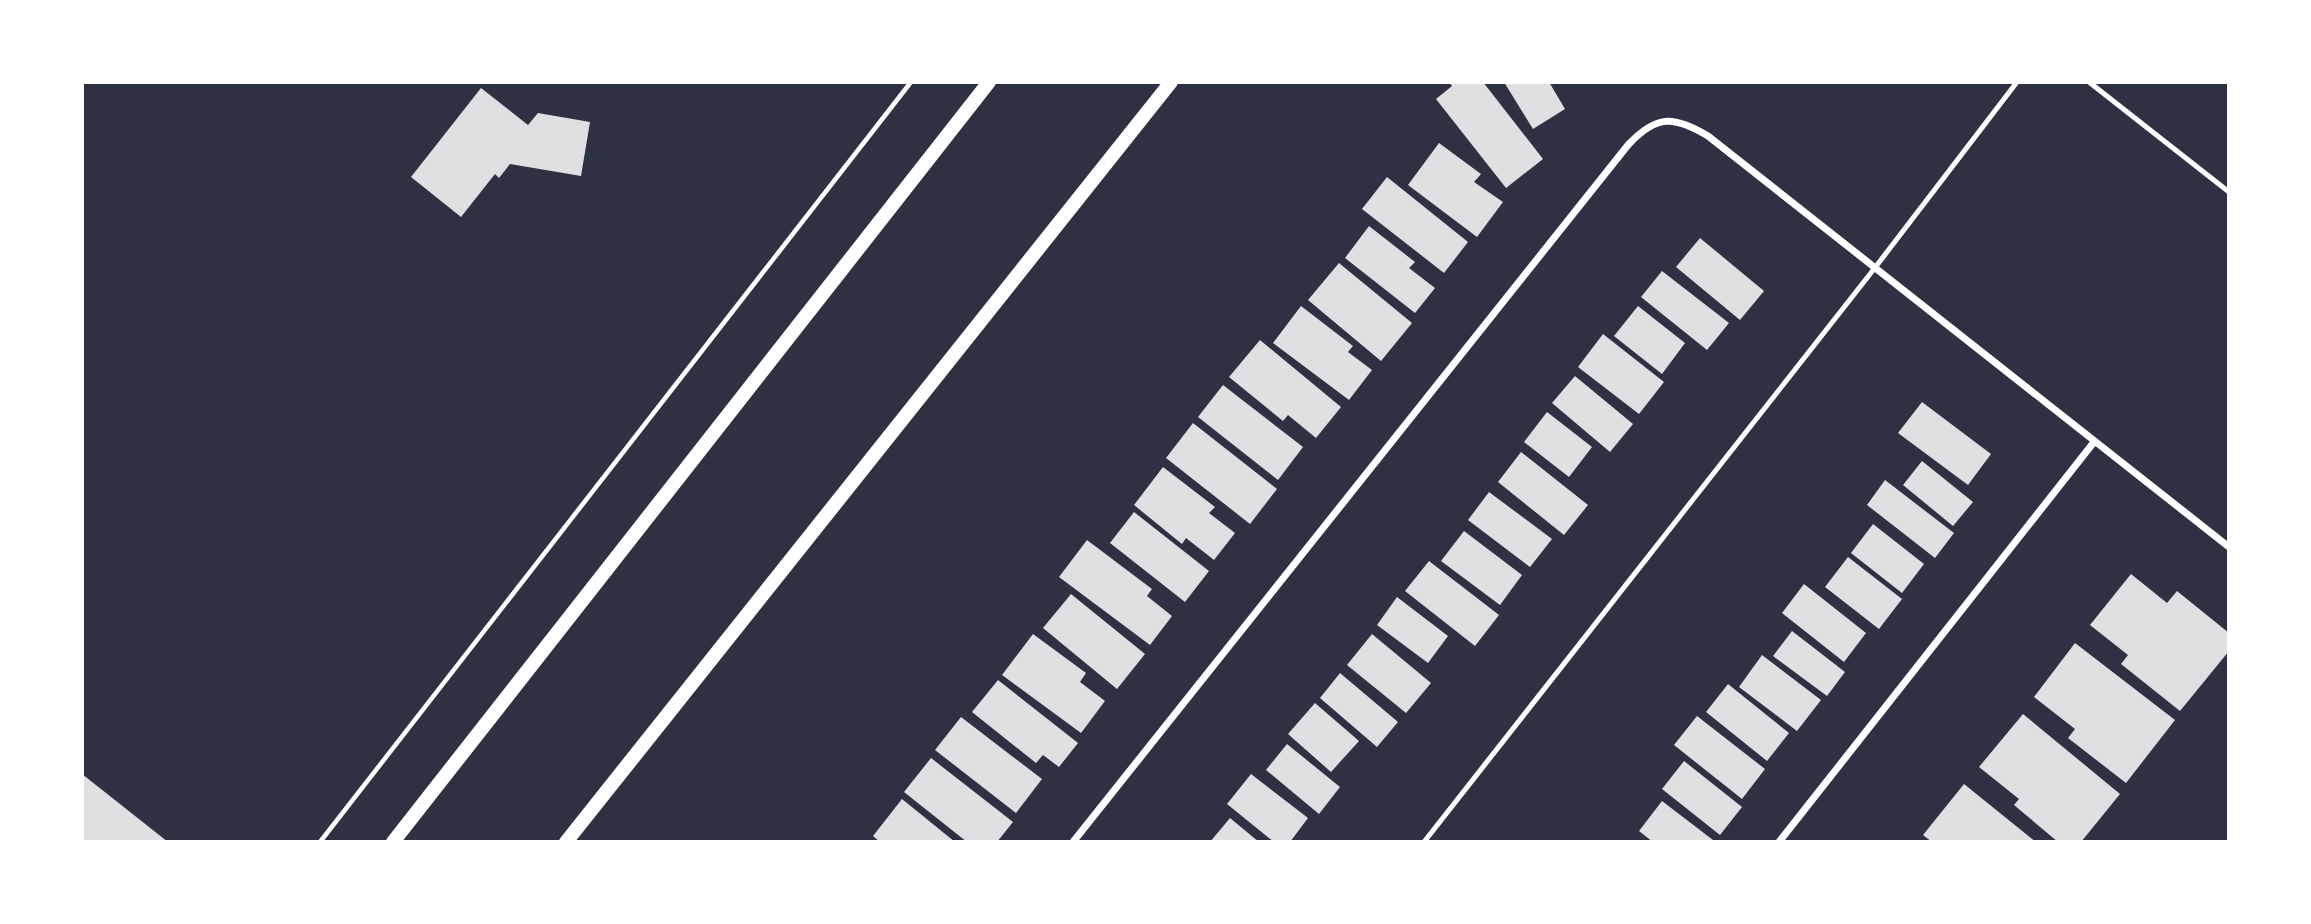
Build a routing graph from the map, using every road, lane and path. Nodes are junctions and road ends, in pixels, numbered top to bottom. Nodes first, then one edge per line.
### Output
1 (911, 82) edge
2 (989, 82) edge
3 (1171, 82) edge
4 (2017, 82) edge
5 (2090, 82) edge
6 (2229, 192) edge
7 (1874, 269) junction
8 (2094, 442) junction
9 (2229, 547) edge
10 (320, 842) edge
11 (393, 842) edge
12 (566, 842) edge
13 (1073, 842) edge
14 (1424, 842) edge
15 (1779, 842) edge

1 - 10 path
2 - 11 main road
3 - 12 main road
4 - 7 lane
5 - 6 lane
7 - 8 street
7 - 13 street
7 - 14 lane
8 - 9 street
8 - 15 street

